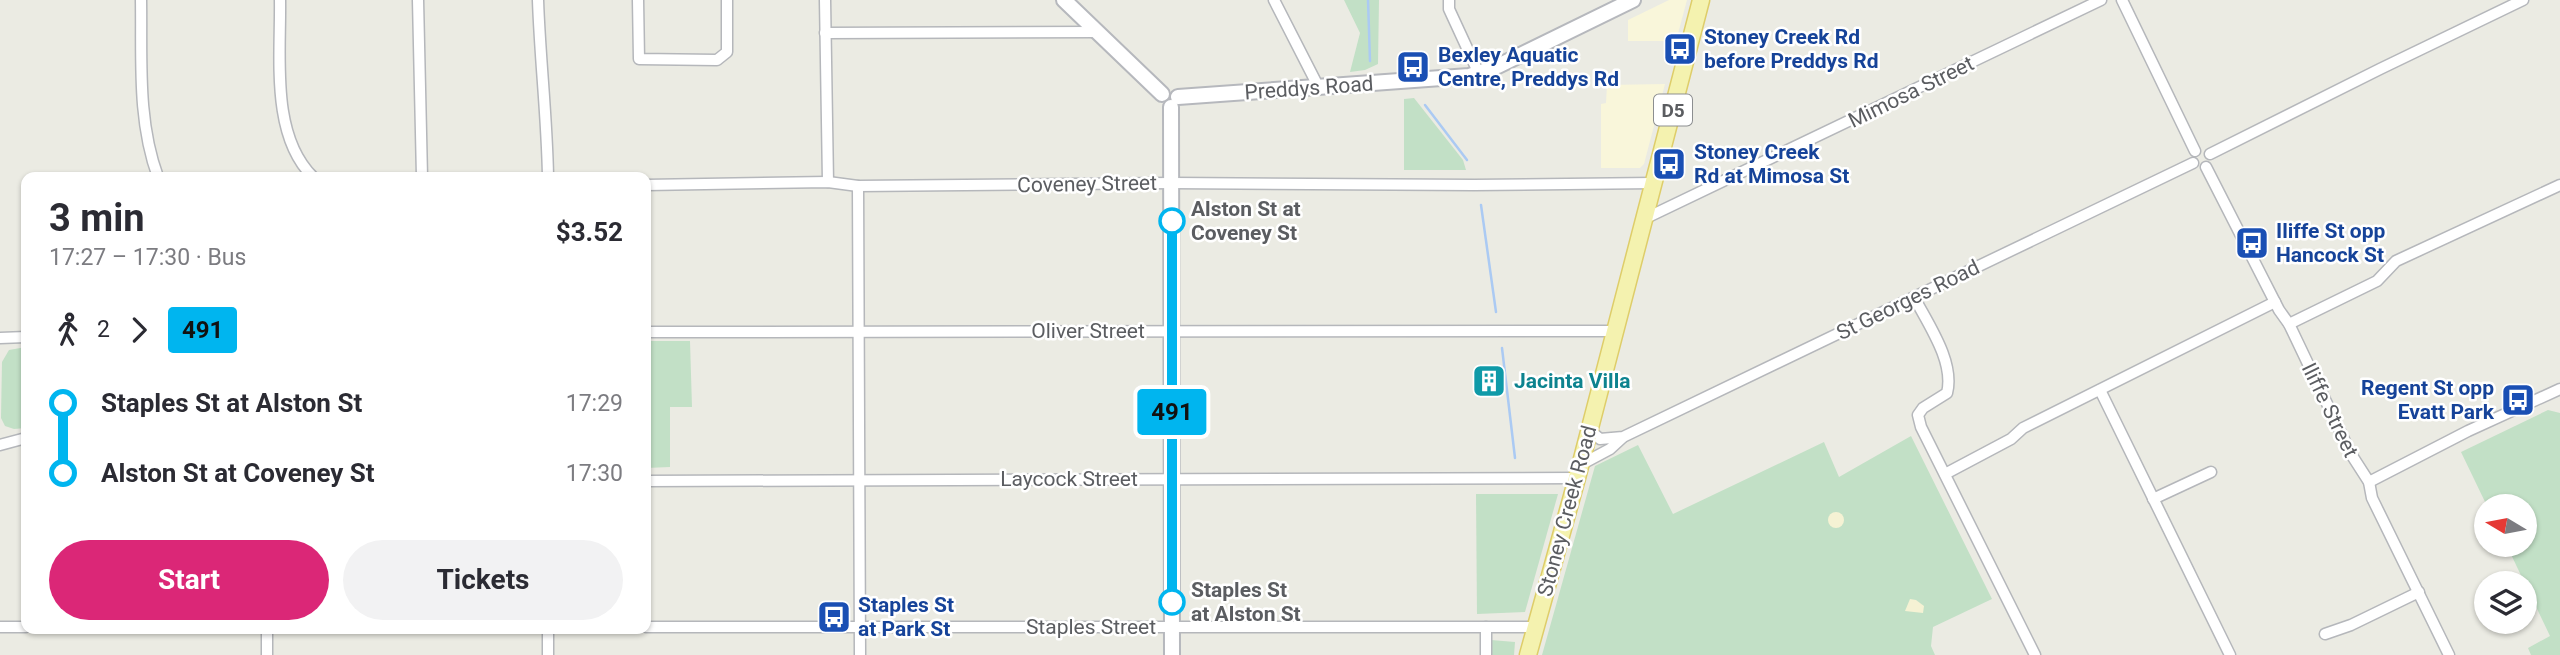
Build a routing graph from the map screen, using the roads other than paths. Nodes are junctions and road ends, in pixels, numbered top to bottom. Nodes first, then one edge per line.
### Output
1 (141, 0) edge
2 (280, 0) edge
3 (418, 0) edge
4 (538, 0) edge
5 (638, 0) edge
6 (727, 0) edge
7 (824, 0) edge
8 (1064, 0) edge
9 (1274, 0) edge
10 (1449, 0) edge
11 (1633, 0) edge
12 (1701, 0) edge
13 (2122, 0) edge
14 (2523, 0) edge
15 (2098, 1) edge
16 (1096, 32) junction
17 (825, 33) junction
18 (1479, 74) junction
19 (1319, 88) junction
20 (1175, 102) junction
21 (2195, 151) junction
22 (2210, 154) junction
23 (2193, 163) junction
24 (2206, 167) junction
25 (157, 172) edge
26 (309, 172) edge
27 (422, 172) edge
28 (548, 172) edge
29 (828, 182) junction
30 (1171, 183) junction
31 (1654, 183) junction
32 (651, 184) edge
33 (2560, 185) edge
34 (858, 186) junction
35 (1644, 219) junction
36 (1914, 297) junction
37 (2275, 302) junction
38 (2289, 324) junction
39 (859, 331) junction
40 (1172, 331) junction
41 (1615, 331) junction
42 (651, 332) edge
43 (21, 337) edge
44 (0, 338) edge
45 (2560, 389) edge
46 (2100, 390) junction
47 (1591, 423) junction
48 (1623, 437) junction
49 (21, 439) edge
50 (0, 445) edge
51 (1579, 472) junction
52 (2211, 472) dead end
53 (1945, 474) junction
54 (1172, 479) junction
55 (859, 480) junction
56 (651, 481) edge
57 (2369, 482) junction
58 (2154, 499) junction
59 (2419, 592) junction
60 (0, 627) edge
61 (21, 627) edge
62 (651, 627) edge
63 (860, 627) junction
64 (1172, 627) junction
65 (1486, 627) junction
66 (1535, 627) junction
67 (267, 634) edge
68 (548, 634) edge
69 (2325, 634) dead end
70 (267, 655) edge
71 (548, 655) edge
72 (860, 655) edge
73 (1172, 655) edge
74 (1486, 655) edge
75 (1528, 655) edge
76 (2035, 655) edge
77 (2230, 655) edge
78 (2449, 655) edge

1 - 25 street
2 - 26 street
3 - 27 street
4 - 28 street
5 - 6 street
7 - 17 street
8 - 16 main road
9 - 19 street
10 - 18 street
11 - 18 main road, Preddys Road
12 - 31 main road, Stoney Creek Road / D5
13 - 21 street
14 - 22 street
15 - 35 street, Mimosa Street
16 - 17 street
16 - 20 main road, Preddys Road
17 - 29 street
18 - 19 main road, Preddys Road
19 - 20 main road, Preddys Road
20 - 30 main road
21 - 22 street
21 - 23 street
22 - 24 street
23 - 24 street
23 - 36 street, St Georges Road
24 - 37 street, Iliffe Street
29 - 32 street, Coveney Street
29 - 34 street, Coveney Street
30 - 31 street, Coveney Street
30 - 34 street, Coveney Street
30 - 40 main road
31 - 35 main road, Stoney Creek Road / D5
33 - 38 street
34 - 39 street
35 - 41 main road, Stoney Creek Road / D5
36 - 48 street, St Georges Road
36 - 53 street
37 - 38 street, Iliffe Street
37 - 46 street
38 - 57 street, Iliffe Street
39 - 40 street, Oliver Street
39 - 42 street, Oliver Street
39 - 55 street
40 - 41 street, Oliver Street
40 - 54 main road
41 - 47 main road, Stoney Creek Road / D5
43 - 44 street
45 - 57 street
46 - 53 street
46 - 58 street
47 - 48 street
47 - 51 main road, Stoney Creek Road / D5
48 - 51 street, St Georges Road
49 - 50 street
51 - 54 street, Laycock Street
51 - 66 main road, Stoney Creek Road / D5
52 - 58 street
53 - 76 street
54 - 55 street, Laycock Street
54 - 64 main road
55 - 56 street, Laycock Street
55 - 63 street
57 - 59 street, Iliffe Street
58 - 77 street
59 - 69 street
59 - 78 street, Iliffe Street
60 - 61 street
62 - 63 street, Staples Street
63 - 64 street, Staples Street
63 - 72 street
64 - 65 street, Staples Street
64 - 73 main road
65 - 66 street, Staples Street
65 - 74 street
66 - 75 main road, Stoney Creek Road / D5
67 - 70 street
68 - 71 street

